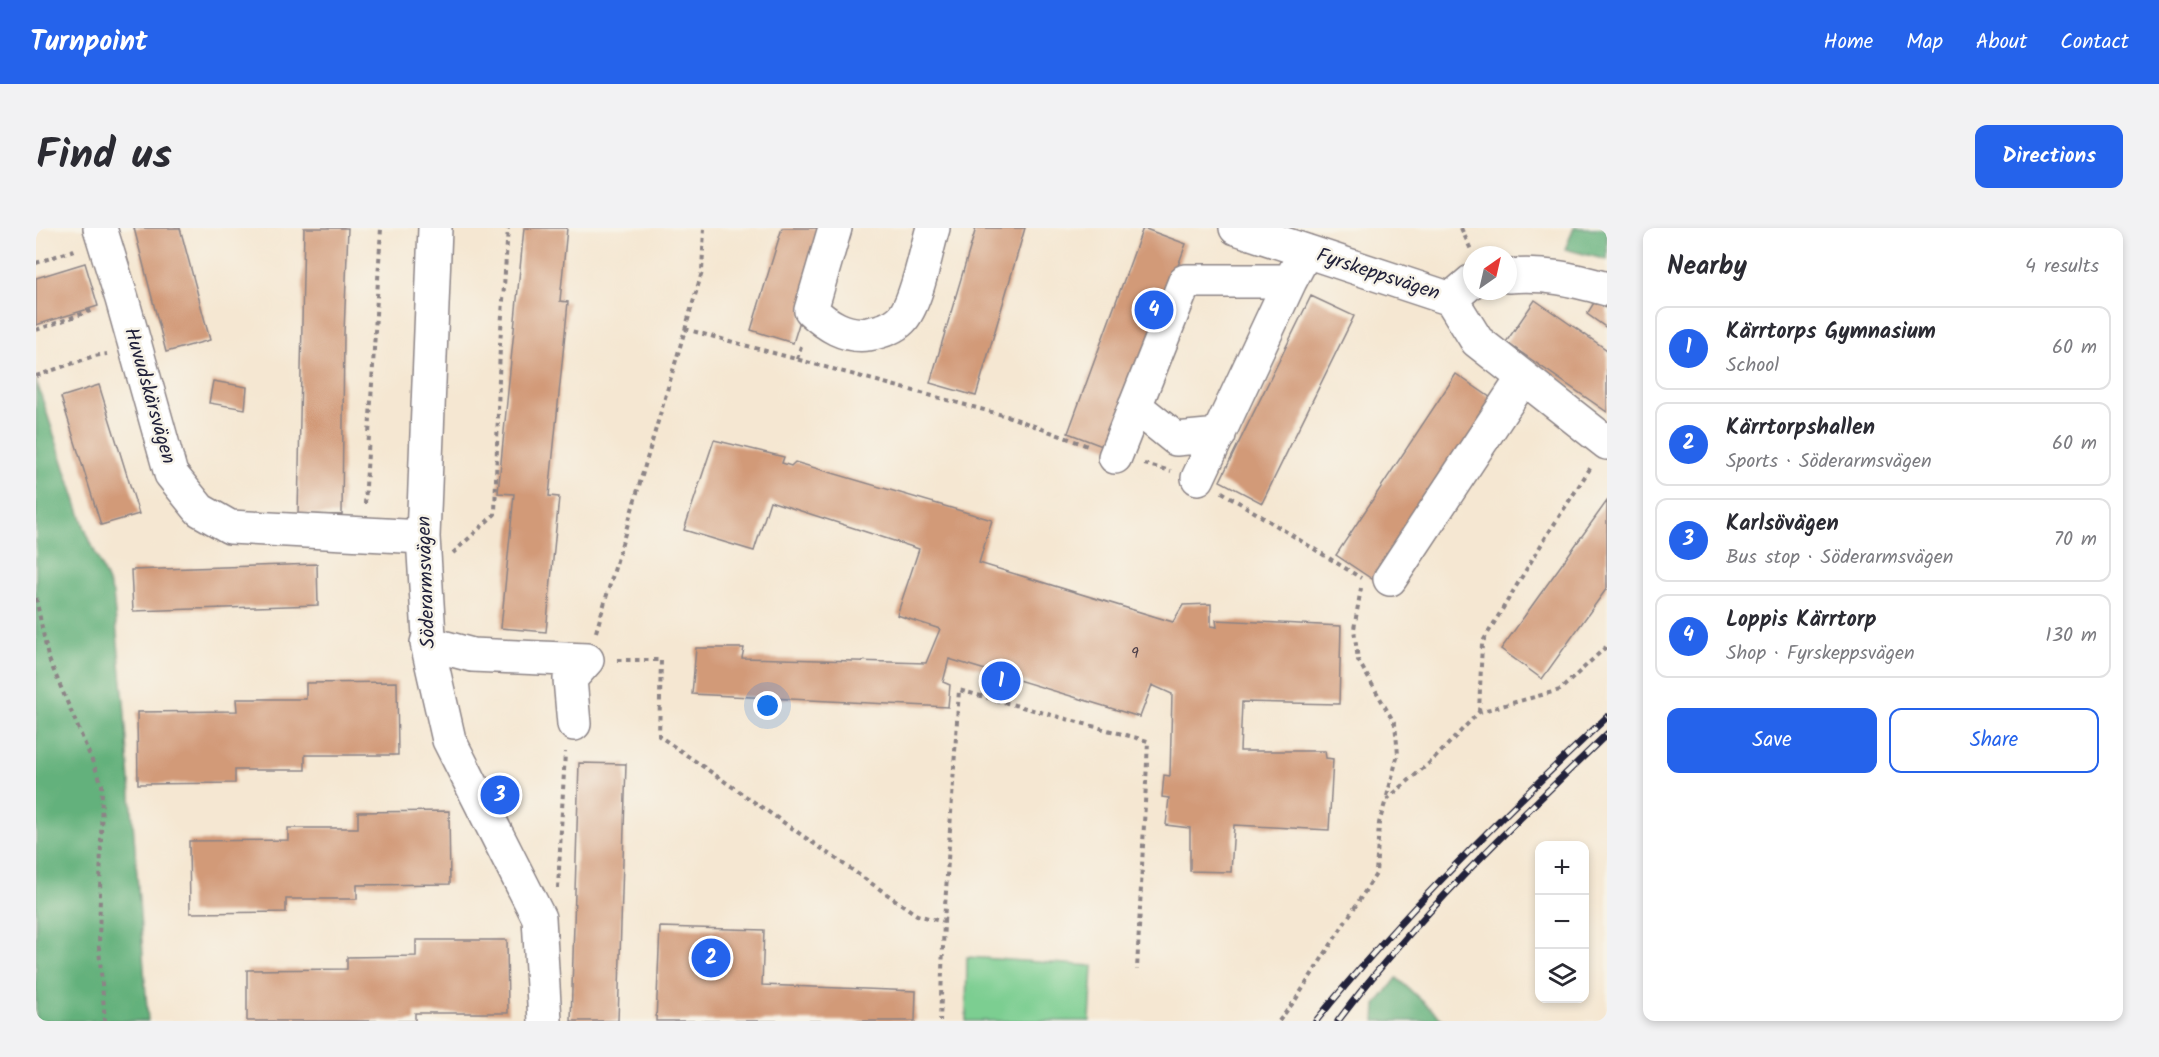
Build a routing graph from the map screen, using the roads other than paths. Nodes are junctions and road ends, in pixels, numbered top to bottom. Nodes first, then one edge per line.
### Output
1 (435, 228) edge
2 (836, 228) edge
3 (933, 228) edge
4 (1236, 228) edge
5 (102, 234) edge
6 (1306, 251) junction
7 (1517, 275) edge
8 (1290, 281) junction
9 (1607, 289) edge
10 (1462, 290) edge
11 (1523, 378) junction
12 (1135, 406) junction
13 (1219, 435) junction
14 (1607, 443) edge
15 (1115, 457) road end
16 (1198, 478) road end
17 (423, 537) junction
18 (1390, 579) dead end
19 (427, 643) junction
20 (574, 724) road end
21 (545, 1021) edge

1 - 17 street, Söderarmsvägen
2 - 3 street
4 - 6 street, Fyrskeppsvägen
5 - 17 street, Huvudskärsvägen
6 - 8 street
6 - 10 street, Fyrskeppsvägen
7 - 9 street
8 - 12 street
8 - 13 street
10 - 11 street, Fyrskeppsvägen
11 - 14 street, Fyrskeppsvägen
11 - 18 street
12 - 13 street
12 - 15 street
13 - 16 street
17 - 19 street, Söderarmsvägen
19 - 20 street
19 - 21 street, Söderarmsvägen

